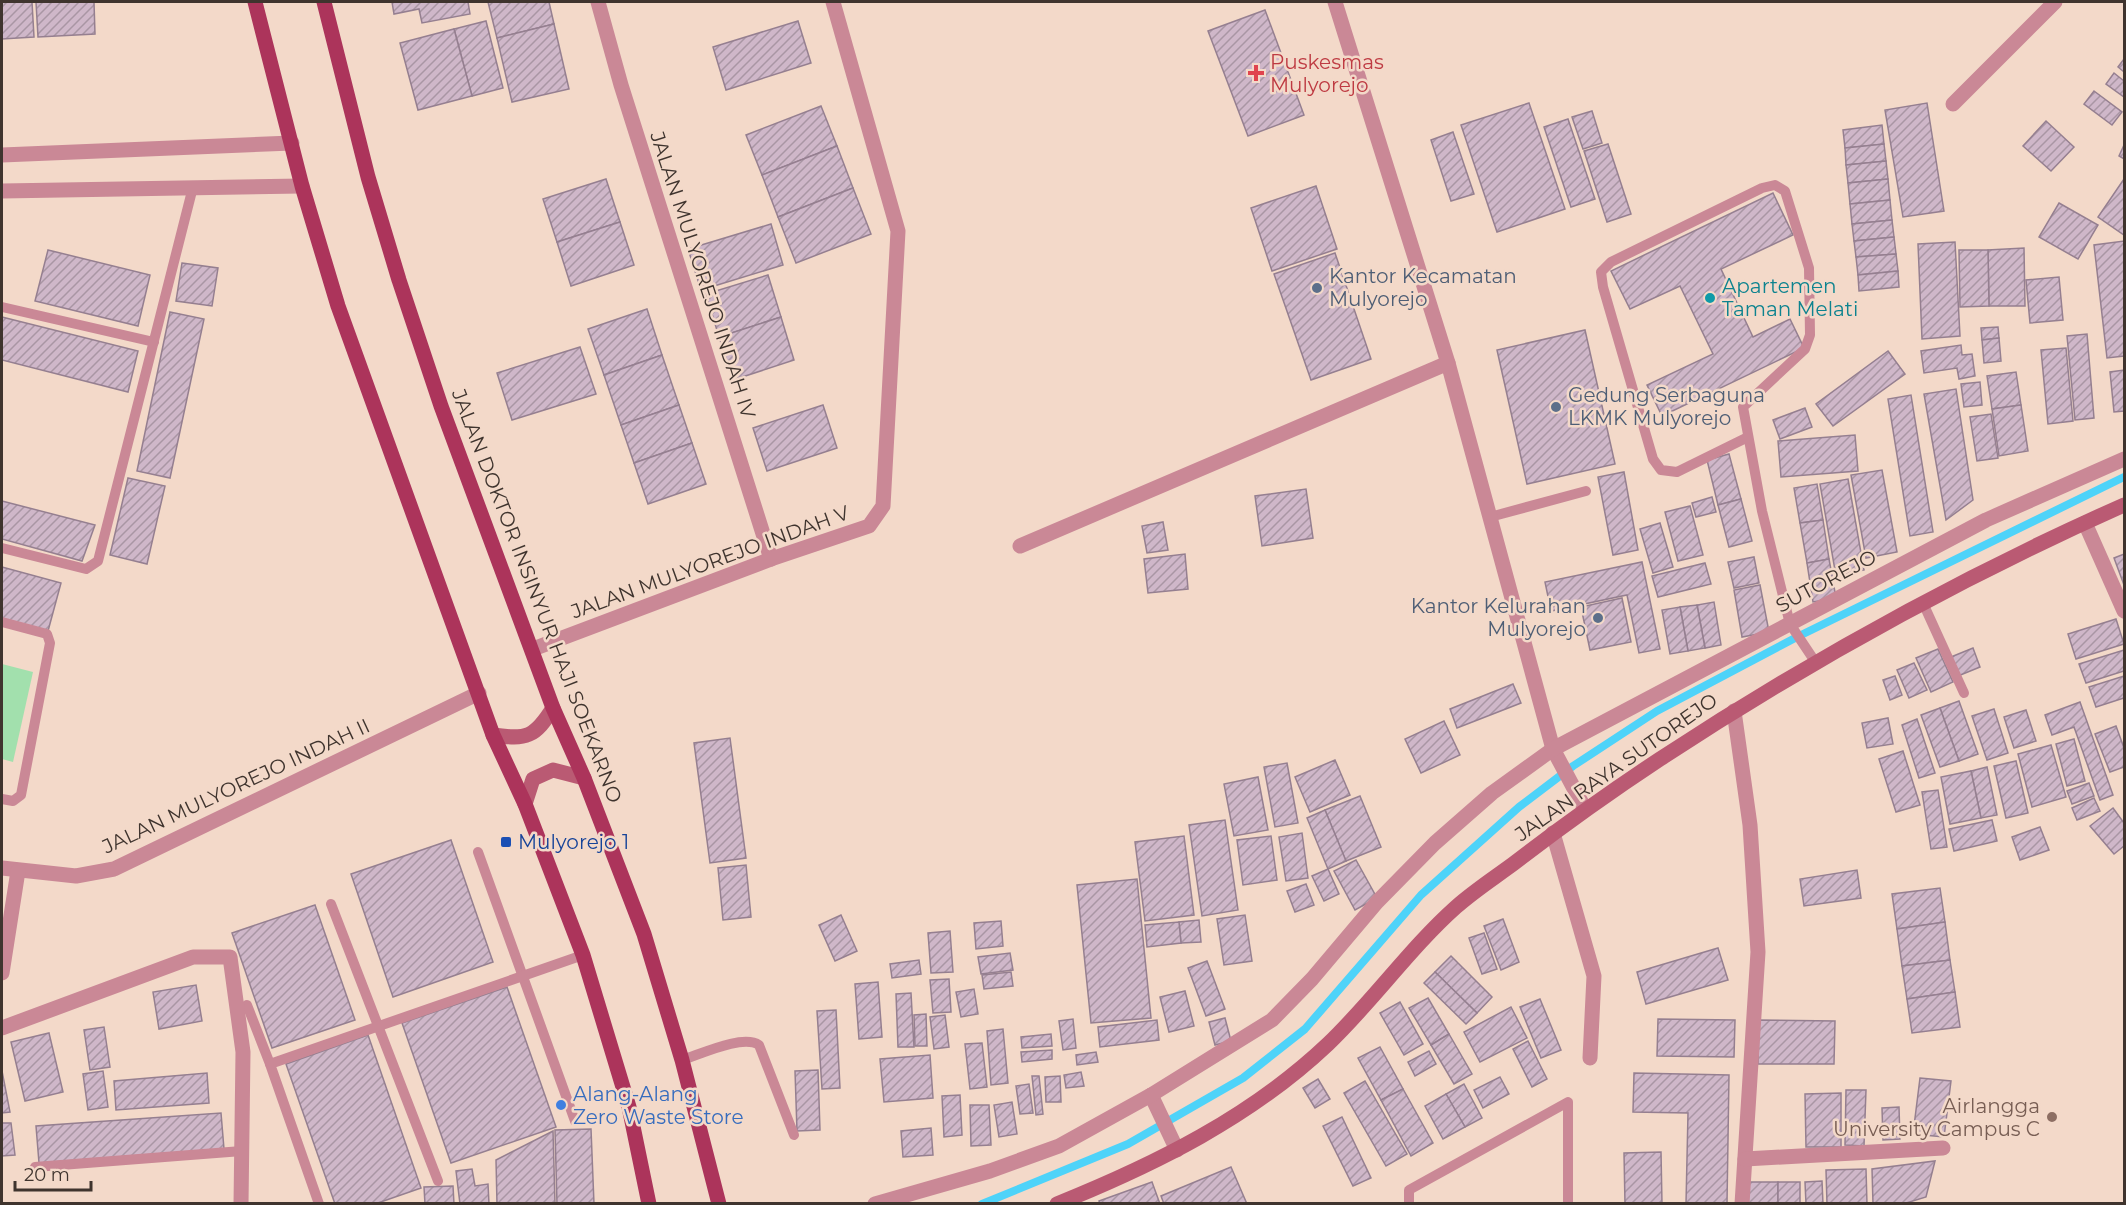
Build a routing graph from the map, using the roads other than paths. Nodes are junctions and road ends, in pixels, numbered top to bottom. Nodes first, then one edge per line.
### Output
1 (255, 2) edge
2 (324, 2) edge
3 (598, 2) edge
4 (833, 2) edge
5 (1335, 2) edge
6 (2055, 2) edge
7 (1953, 104) dead end
8 (292, 143) junction
9 (2, 155) edge
10 (302, 186) junction
11 (193, 187) junction
12 (2, 191) edge
13 (2, 307) edge
14 (154, 342) junction
15 (1448, 363) junction
16 (1748, 437) junction
17 (2124, 459) edge
18 (1586, 490) dead end
19 (2124, 505) edge
20 (1490, 517) junction
21 (2085, 522) junction
22 (1020, 546) dead end
23 (2, 548) edge
24 (771, 559) junction
25 (1923, 603) junction
26 (2124, 611) edge
27 (2, 622) edge
28 (1792, 628) junction
29 (533, 649) junction
30 (1813, 659) junction
31 (479, 693) junction
32 (1964, 693) dead end
33 (553, 708) junction
34 (1734, 711) junction
35 (493, 735) junction
36 (1555, 755) junction
37 (584, 777) junction
38 (2, 799) edge
39 (525, 804) junction
40 (1585, 809) junction
41 (1553, 833) junction
42 (478, 852) dead end
43 (2, 868) edge
44 (18, 871) junction
45 (331, 904) dead end
46 (583, 955) junction
47 (2, 973) edge
48 (522, 975) junction
49 (247, 1005) dead end
50 (378, 1026) junction
51 (2, 1028) edge
52 (1590, 1058) dead end
53 (682, 1060) junction
54 (270, 1064) junction
55 (1151, 1095) junction
56 (575, 1120) dead end
57 (794, 1135) dead end
58 (1173, 1143) junction
59 (1943, 1148) dead end
60 (242, 1151) junction
61 (1745, 1160) junction
62 (35, 1167) dead end
63 (438, 1182) dead end
64 (241, 1203) edge
65 (320, 1203) edge
66 (649, 1203) edge
67 (719, 1203) edge
68 (875, 1203) edge
69 (1057, 1203) edge
70 (1409, 1203) edge
71 (1568, 1203) edge
72 (1742, 1203) edge

1 - 8 main road
2 - 29 main road, JALAN DOKTOR INSINYUR HAJI SOEKARNO
3 - 24 street, JALAN MULYOREJO INDAH IV
4 - 24 street, JALAN MULYOREJO INDAH V
5 - 15 street
6 - 7 street
8 - 9 street
8 - 10 main road
10 - 11 street
10 - 31 main road
11 - 12 street
11 - 14 lane
13 - 14 lane
14 - 23 lane
15 - 20 street
15 - 22 street
16 - 16 lane
16 - 28 lane
17 - 28 street, SUTOREJO
18 - 20 lane
19 - 21 main road, JALAN RAYA SUTOREJO
20 - 36 street
21 - 25 main road, JALAN RAYA SUTOREJO
21 - 26 street
24 - 29 street, JALAN MULYOREJO INDAH V
25 - 30 main road, JALAN RAYA SUTOREJO
25 - 32 lane
27 - 38 lane
28 - 30 lane
28 - 36 street, SUTOREJO
29 - 33 main road, JALAN DOKTOR INSINYUR HAJI SOEKARNO
30 - 34 main road, JALAN RAYA SUTOREJO
31 - 35 main road
31 - 44 street, JALAN MULYOREJO INDAH II
33 - 35 main road
33 - 37 main road, JALAN DOKTOR INSINYUR HAJI SOEKARNO
34 - 40 main road, JALAN RAYA SUTOREJO
34 - 61 street
35 - 39 main road
36 - 40 street
36 - 55 street, SUTOREJO
37 - 39 main road
37 - 53 main road, JALAN DOKTOR INSINYUR HAJI SOEKARNO
39 - 46 main road
40 - 41 main road, JALAN RAYA SUTOREJO
41 - 52 street
41 - 58 main road, JALAN RAYA SUTOREJO
42 - 48 lane
43 - 44 street, JALAN MULYOREJO INDAH II
44 - 47 street
45 - 50 lane
46 - 48 lane
46 - 66 main road
48 - 50 lane
48 - 56 lane
49 - 54 lane
50 - 54 lane
50 - 63 lane
51 - 60 street
53 - 57 lane
53 - 67 main road, JALAN DOKTOR INSINYUR HAJI SOEKARNO
54 - 65 lane
55 - 58 street
55 - 68 street, SUTOREJO
58 - 69 main road, JALAN RAYA SUTOREJO
59 - 61 street
60 - 62 lane
60 - 64 street
61 - 72 street
70 - 71 lane

